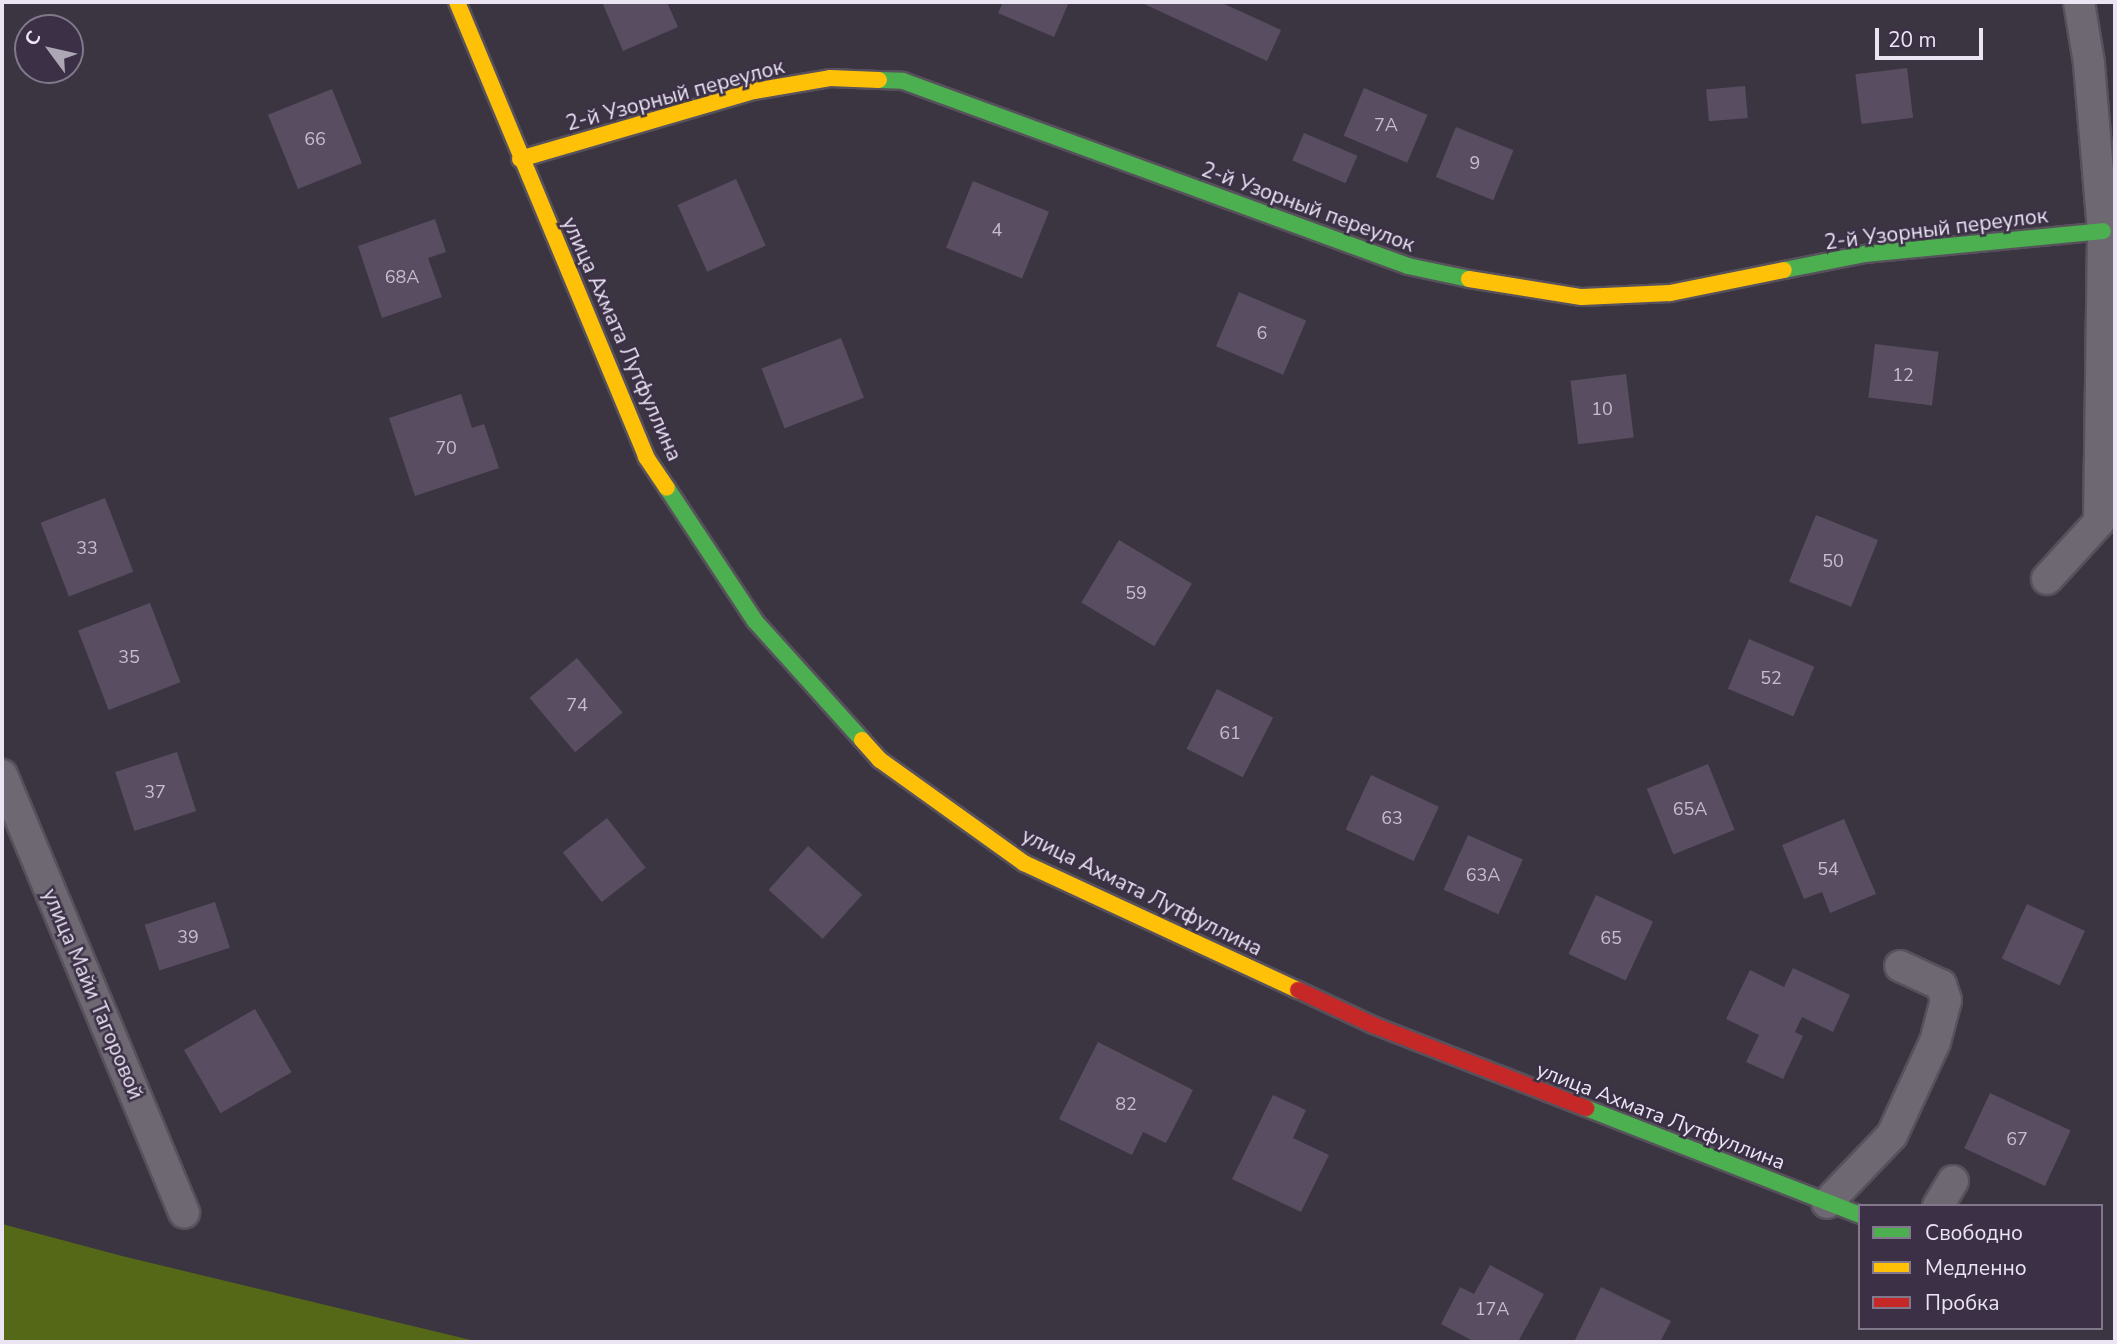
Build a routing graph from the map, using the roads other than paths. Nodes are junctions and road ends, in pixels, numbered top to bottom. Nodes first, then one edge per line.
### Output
1 (457, 2) edge
2 (2079, 2) edge
3 (520, 159) junction
4 (2103, 231) junction
5 (2047, 579) dead end
6 (2, 775) edge
7 (1900, 966) dead end
8 (1827, 1203) junction
9 (184, 1213) dead end
10 (1858, 1213) edge

1 - 3 street, улица Ахмата Лутфуллина
2 - 4 street
3 - 4 street, 2-й Узорный переулок
3 - 8 street, улица Ахмата Лутфуллина
4 - 5 street
6 - 9 street, улица Майи Тагоровой
7 - 8 street
8 - 10 street, улица Ахмата Лутфуллина

